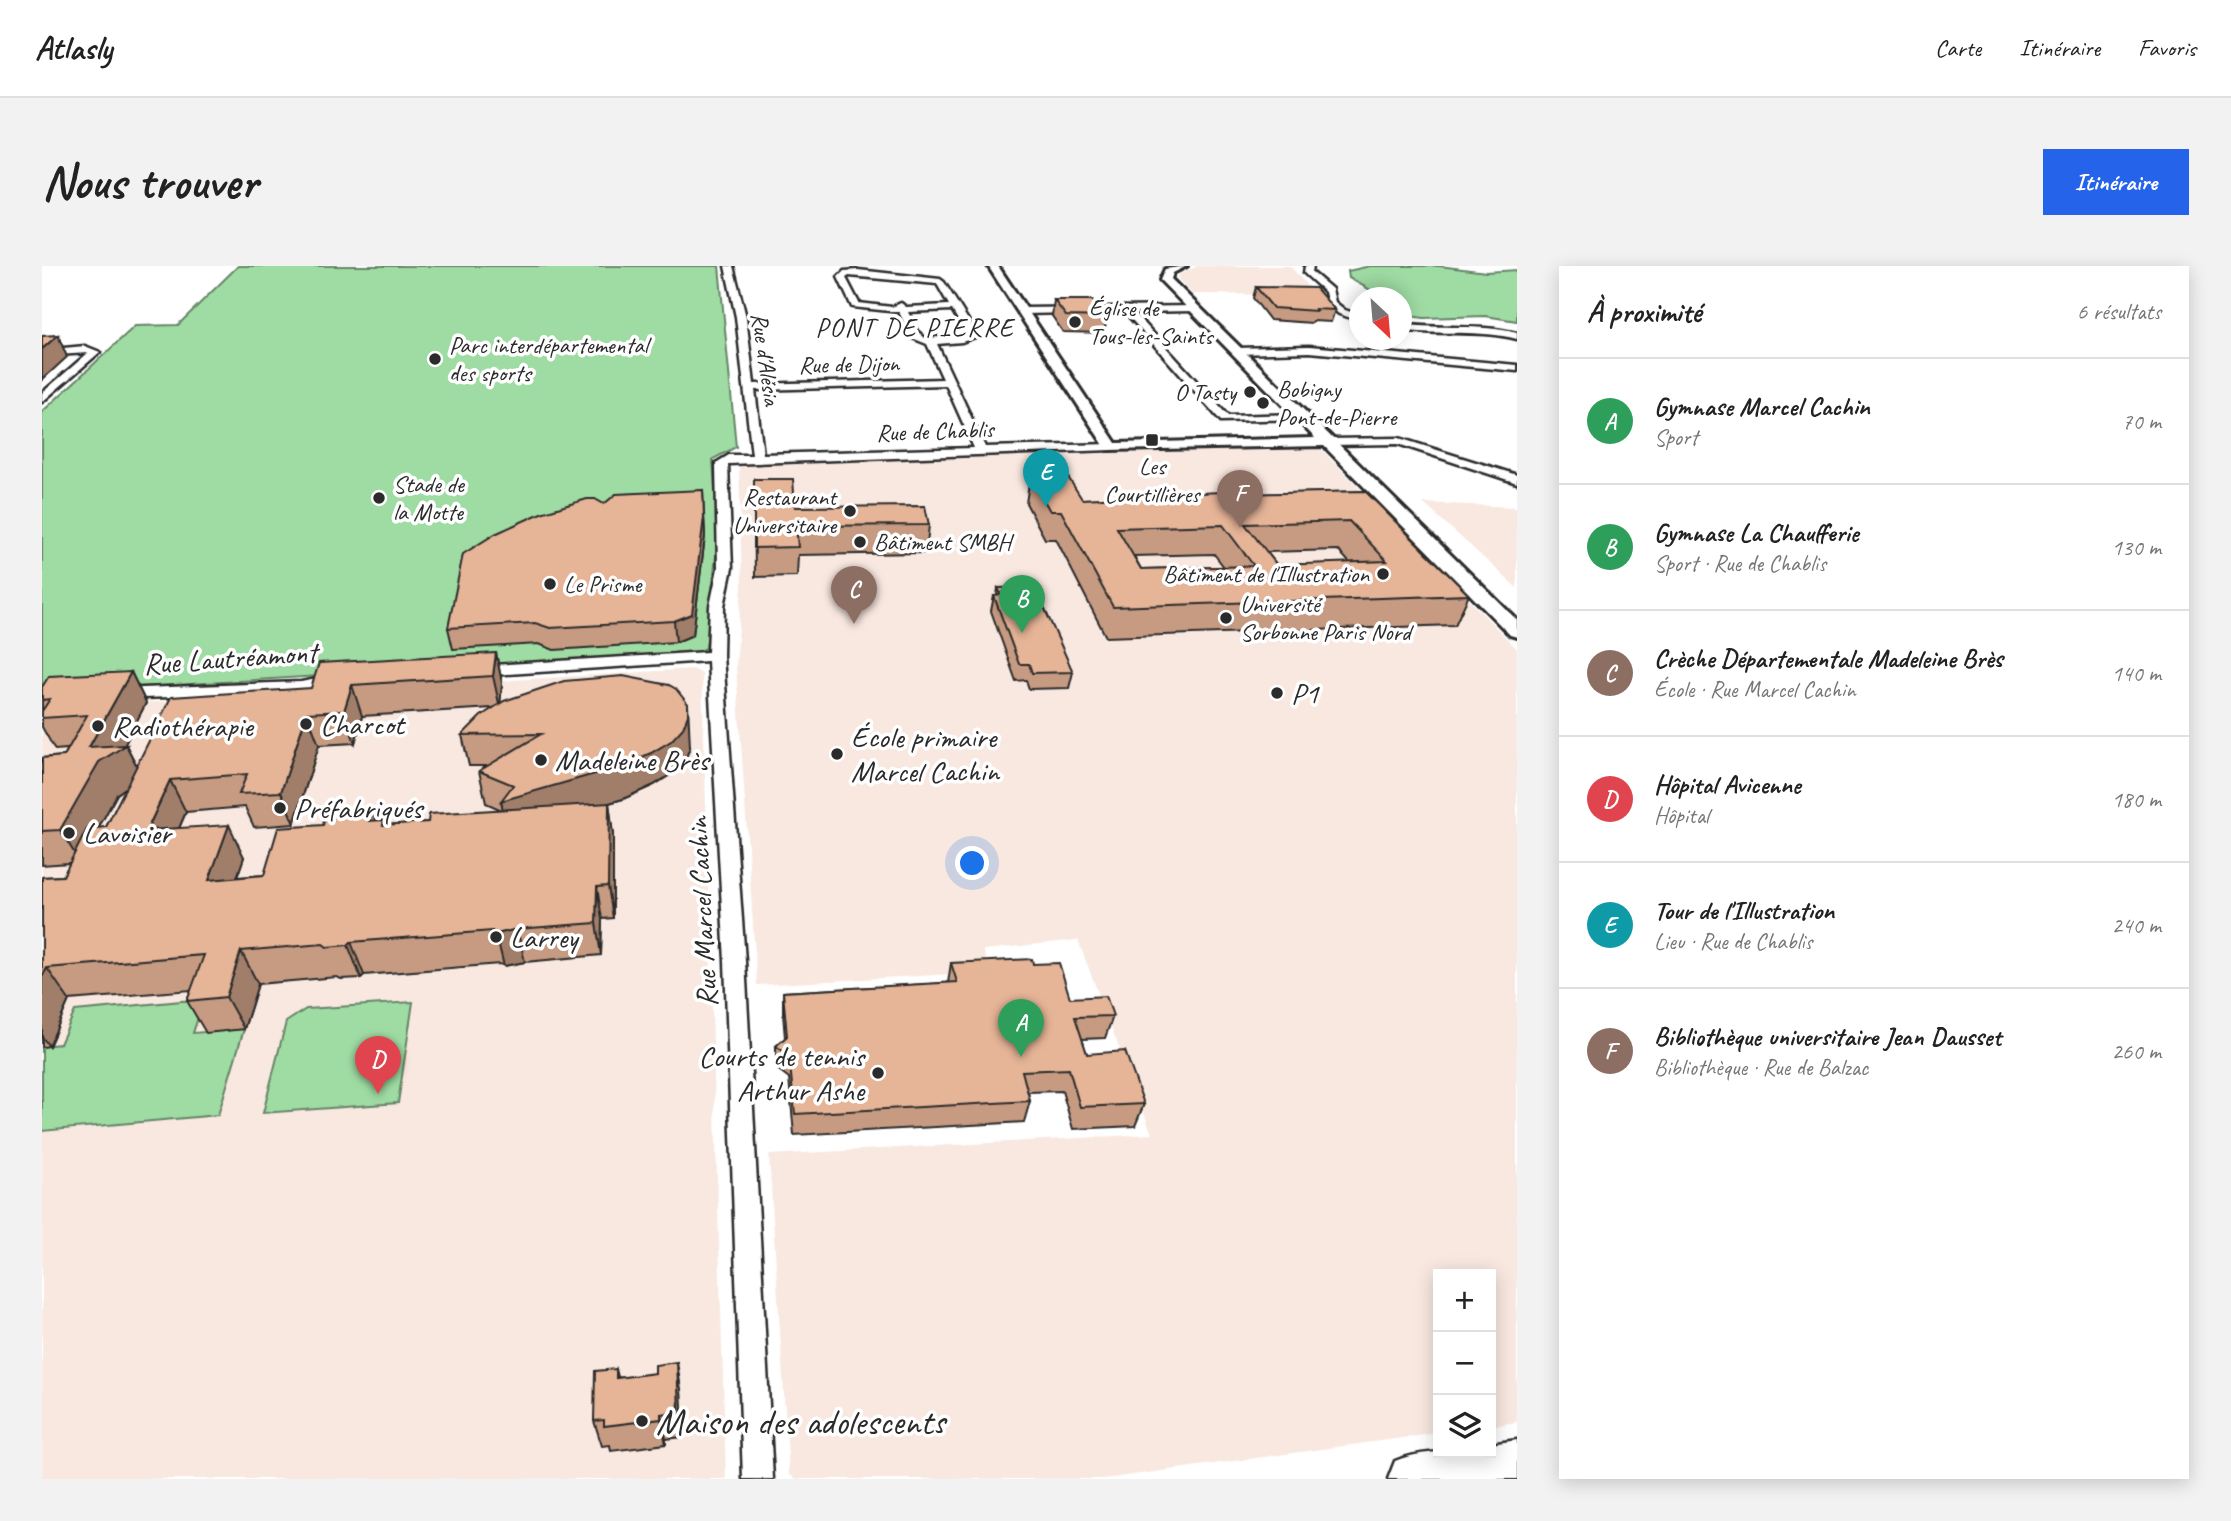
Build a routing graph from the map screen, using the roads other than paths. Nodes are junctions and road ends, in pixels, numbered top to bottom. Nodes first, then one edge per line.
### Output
1 (729, 266) edge
2 (993, 266) edge
3 (1182, 266) edge
4 (1309, 266) edge
5 (895, 271) edge
6 (893, 290) dead end
7 (863, 307) joint
8 (901, 307) junction
9 (954, 307) junction
10 (1127, 309) junction
11 (1194, 309) junction
12 (1023, 311) junction
13 (1349, 314) edge
14 (1412, 328) edge
15 (1517, 336) edge
16 (931, 342) junction
17 (1238, 351) junction
18 (42, 353) edge
19 (1517, 368) edge
20 (948, 382) junction
21 (750, 387) junction
22 (42, 400) edge
23 (1302, 417) junction
24 (1328, 442) junction
25 (1112, 447) junction
26 (981, 451) junction
27 (758, 457) junction
28 (1517, 479) edge
29 (1517, 631) edge
30 (715, 656) junction
31 (461, 672) edge
32 (356, 678) edge
33 (98, 695) edge
34 (1517, 1465) edge
35 (758, 1479) edge
36 (1413, 1479) edge

1 - 21 street, Rue d'Alésia
2 - 12 street
3 - 11 street
4 - 13 street
5 - 6 street
5 - 7 street
5 - 9 street
7 - 8 street
8 - 9 street
8 - 16 street
9 - 16 street
10 - 11 street
10 - 12 street
10 - 23 street
11 - 17 street
12 - 25 street
14 - 15 street
16 - 20 street
17 - 19 street
17 - 23 street
18 - 22 street
20 - 21 street, Rue de Dijon
20 - 26 street
21 - 27 street, Rue d'Alésia
23 - 24 street
24 - 25 street
24 - 28 street
24 - 29 street
25 - 26 street, Rue de Chablis
26 - 27 street, Rue de Chablis
27 - 30 street, Rue Marcel Cachin
30 - 31 street
30 - 35 street, Rue Marcel Cachin
32 - 33 street, Rue Lautréamont
34 - 36 main road

